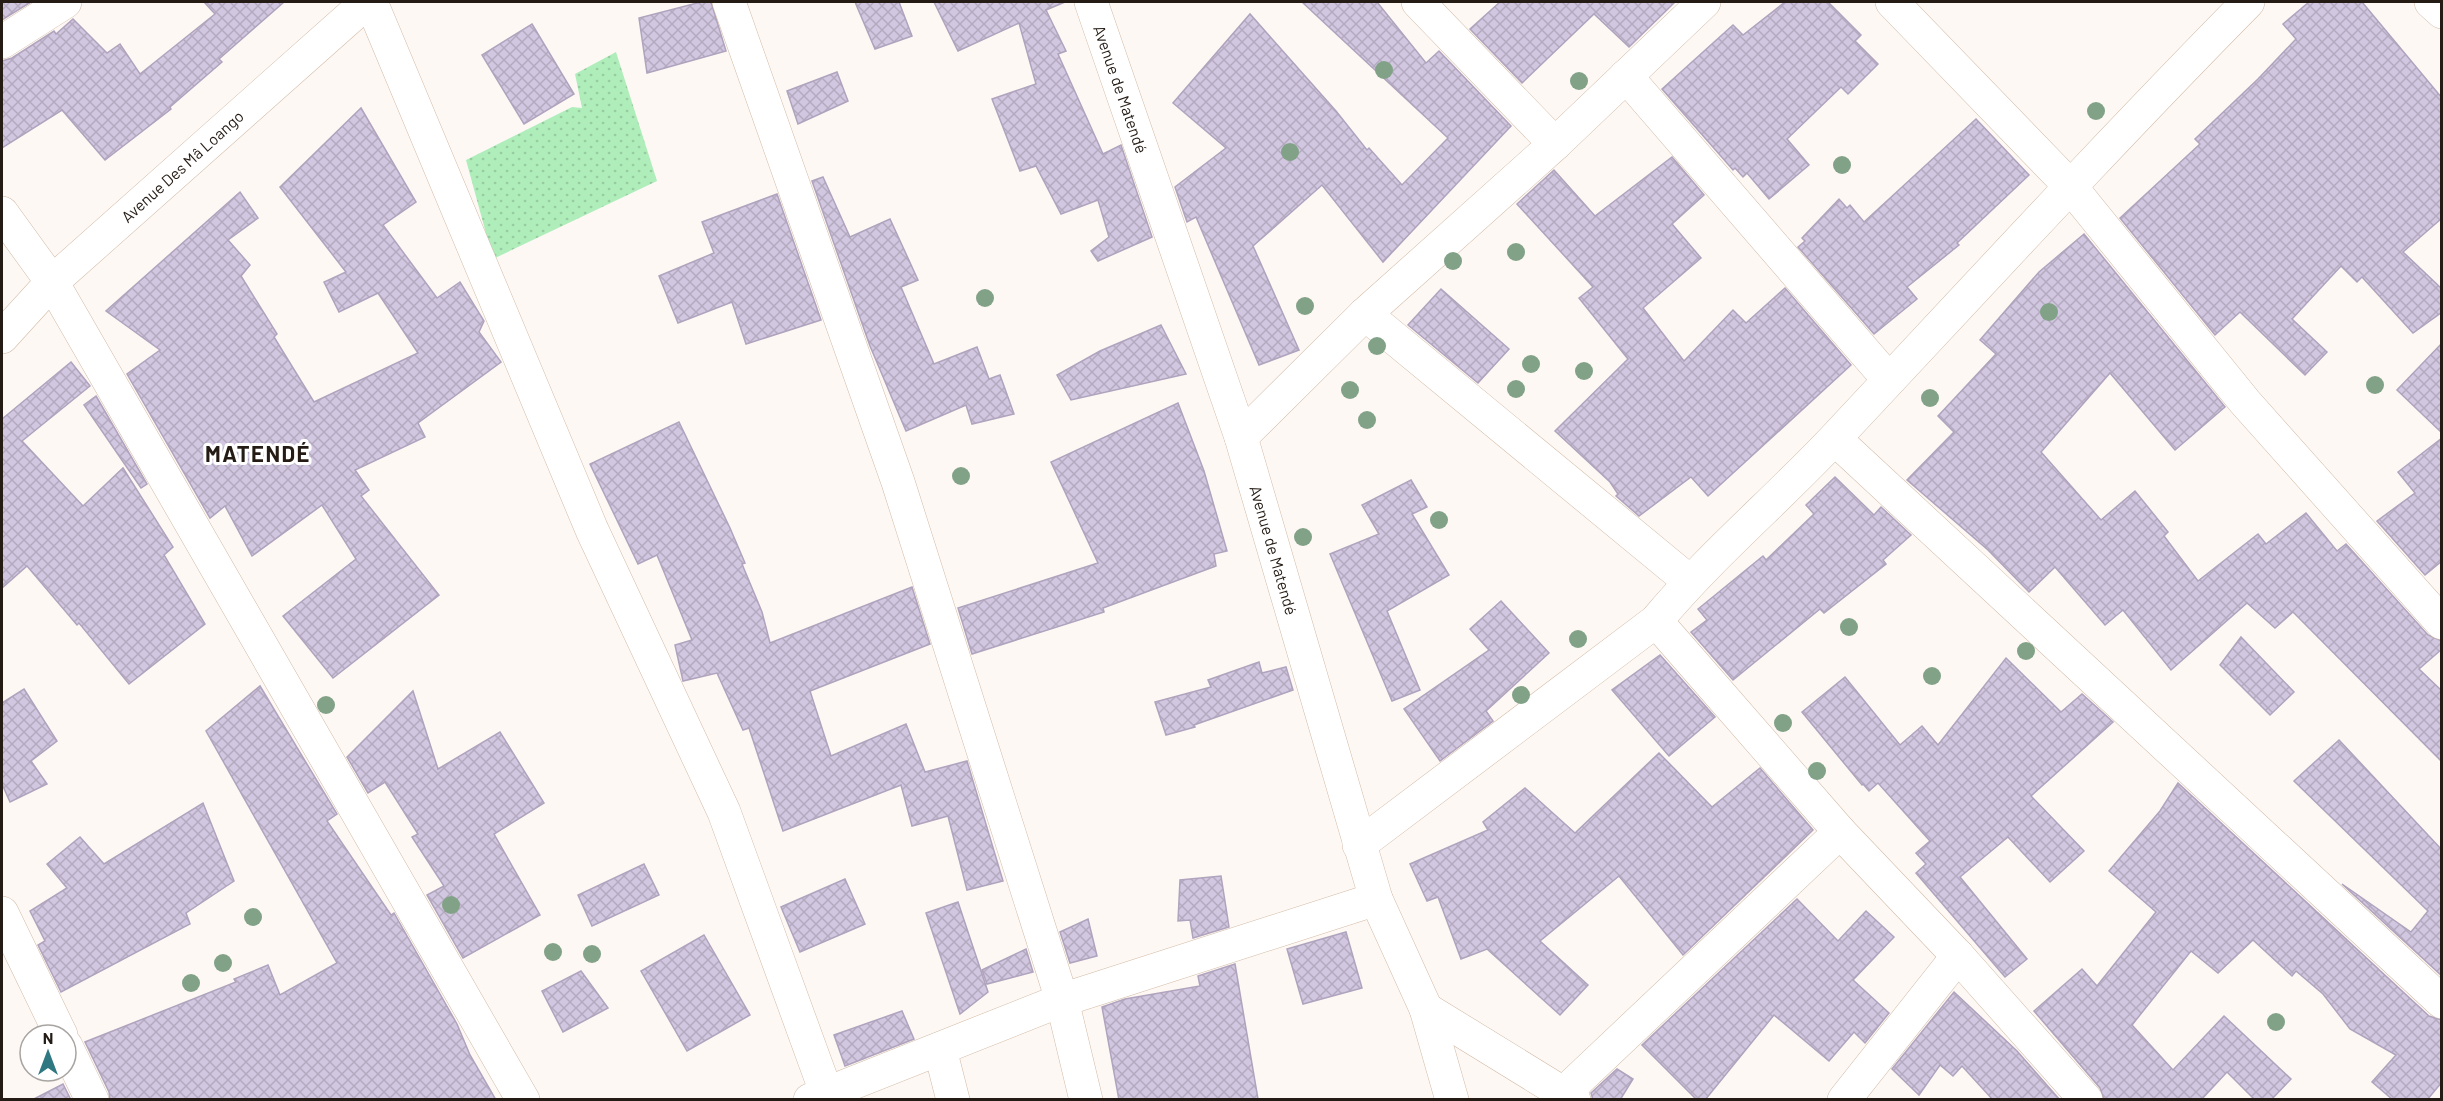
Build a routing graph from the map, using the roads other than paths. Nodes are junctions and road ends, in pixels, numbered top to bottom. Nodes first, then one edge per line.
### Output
1 (65, 2) edge
2 (369, 2) edge
3 (729, 2) edge
4 (1091, 2) edge
5 (1418, 2) edge
6 (1704, 2) edge
7 (1892, 2) edge
8 (2248, 2) edge
9 (2431, 2) edge
10 (2442, 12) edge
11 (2, 42) edge
12 (1626, 76) junction
13 (1555, 144) junction
14 (2070, 186) junction
15 (2, 213) edge
16 (52, 282) junction
17 (1365, 314) junction
18 (2, 337) edge
19 (1889, 380) junction
20 (1241, 437) junction
21 (1835, 439) junction
22 (1689, 581) junction
23 (1656, 621) junction
24 (2442, 623) edge
25 (1840, 832) junction
26 (1359, 845) junction
27 (1377, 899) junction
28 (2, 914) edge
29 (1958, 956) junction
30 (1062, 1000) junction
31 (2442, 1002) edge
32 (1426, 1009) junction
33 (55, 1023) edge
34 (940, 1048) junction
35 (78, 1071) edge
36 (818, 1096) edge
37 (1569, 1096) edge
38 (92, 1100) edge
39 (523, 1100) edge
40 (953, 1100) edge
41 (1086, 1100) edge
42 (1452, 1100) edge
43 (1844, 1100) edge
44 (2086, 1100) edge

1 - 11 street
2 - 16 street, Avenue Des Mâ Loango
2 - 36 street
3 - 30 street
4 - 20 street, Avenue de Matendé
5 - 13 street
6 - 12 street
7 - 14 street
8 - 14 street
9 - 10 street
12 - 13 street
12 - 19 street
13 - 17 street
14 - 19 street
14 - 24 street
15 - 16 street
16 - 18 street, Avenue Des Mâ Loango
16 - 39 street
17 - 20 street
17 - 22 street
19 - 21 street
20 - 26 street, Avenue de Matendé
21 - 22 street
21 - 31 street
22 - 23 street
23 - 25 street
23 - 26 street
25 - 29 street
25 - 37 street
26 - 27 street, Avenue de Matendé
27 - 30 street
27 - 32 street, Avenue de Matendé
28 - 33 street
29 - 43 street
29 - 44 street
30 - 34 street
30 - 41 street
32 - 37 street
32 - 42 street, Avenue de Matendé
34 - 36 street
34 - 40 street
35 - 38 street

